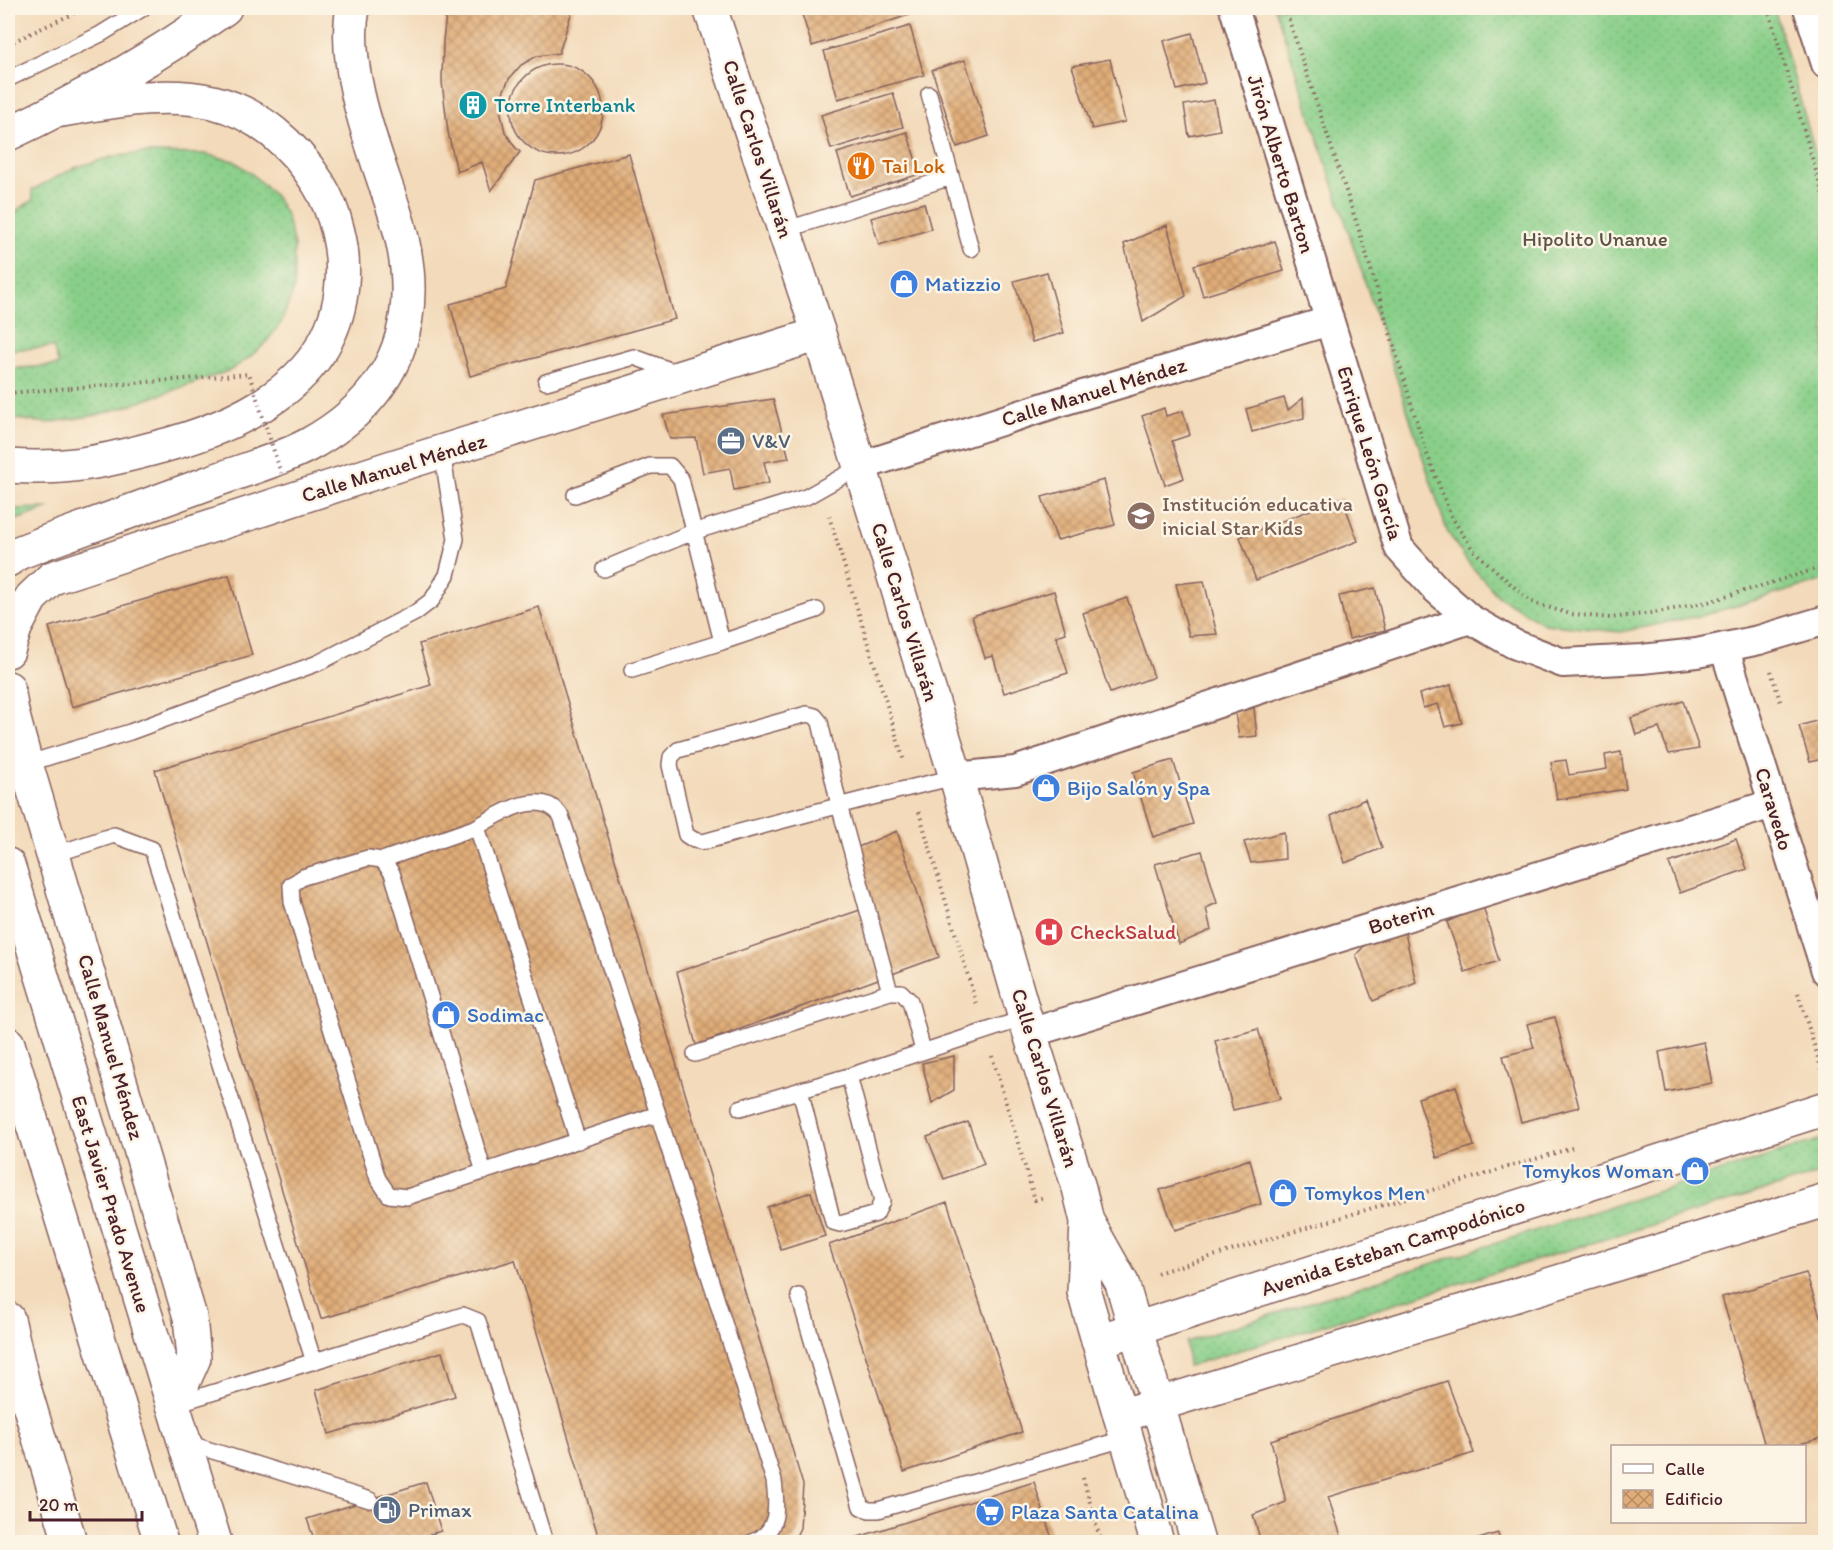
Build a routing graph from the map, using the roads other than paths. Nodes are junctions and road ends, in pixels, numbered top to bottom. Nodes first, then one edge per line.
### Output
1 (143, 8) edge
2 (225, 8) edge
3 (353, 8) edge
4 (710, 8) edge
5 (1234, 8) edge
6 (1808, 8) edge
7 (1826, 64) edge
8 (8, 79) edge
9 (929, 94) dead end
10 (55, 111) junction
11 (8, 134) edge
12 (951, 177) junction
13 (784, 230) junction
14 (971, 249) dead end
15 (1329, 321) junction
16 (819, 334) junction
17 (687, 376) junction
18 (546, 382) dead end
19 (442, 452) junction
20 (8, 466) edge
21 (861, 466) junction
22 (575, 495) dead end
23 (693, 532) junction
24 (8, 560) edge
25 (604, 569) dead end
26 (818, 610) dead end
27 (1470, 619) junction
28 (1826, 620) edge
29 (722, 642) junction
30 (1724, 647) junction
31 (8, 651) edge
32 (632, 670) dead end
33 (8, 688) edge
34 (26, 764) junction
35 (956, 777) junction
36 (1772, 804) junction
37 (839, 805) junction
38 (477, 827) junction
39 (53, 855) junction
40 (382, 860) junction
41 (8, 865) edge
42 (1826, 971) edge
43 (890, 992) junction
44 (1028, 1026) junction
45 (8, 1044) edge
46 (923, 1051) junction
47 (695, 1054) dead end
48 (849, 1076) junction
49 (800, 1090) junction
50 (740, 1108) dead end
51 (1826, 1108) edge
52 (658, 1114) junction
53 (578, 1141) junction
54 (484, 1172) junction
55 (1826, 1200) edge
56 (1087, 1221) junction
57 (799, 1296) dead end
58 (8, 1319) edge
59 (1135, 1329) junction
60 (1098, 1341) junction
61 (314, 1362) junction
62 (1157, 1404) junction
63 (173, 1405) junction
64 (1127, 1438) junction
65 (184, 1442) junction
66 (370, 1500) dead end
67 (70, 1542) edge
68 (161, 1542) edge
69 (215, 1542) edge
70 (545, 1542) edge
71 (752, 1542) edge
72 (1157, 1542) edge
73 (1198, 1542) edge

1 - 8 lane
2 - 10 main road
3 - 24 main road
4 - 13 main road, Calle Carlos Villarán
5 - 15 street, Jirón Alberto Barton
6 - 7 street
9 - 12 lane
10 - 11 main road
10 - 20 main road
12 - 13 lane
12 - 14 lane
13 - 16 main road, Calle Carlos Villarán
15 - 21 street, Calle Manuel Méndez
15 - 27 street, Enrique León García
16 - 17 main road, Calle Manuel Méndez
16 - 21 main road, Calle Carlos Villarán
17 - 18 lane
17 - 19 main road, Calle Manuel Méndez
19 - 31 main road, Calle Manuel Méndez
19 - 34 lane
21 - 23 lane
21 - 35 main road, Calle Carlos Villarán
22 - 23 lane
23 - 25 lane
23 - 29 lane
26 - 29 lane
27 - 30 street, Enrique León García
27 - 35 street
28 - 30 street, Enrique León García
29 - 32 lane
30 - 36 street, Caravedo
33 - 34 main road, Calle Manuel Méndez
34 - 39 main road, Calle Manuel Méndez
35 - 37 lane
35 - 44 main road, Calle Carlos Villarán
36 - 42 street, Caravedo
36 - 44 street, Boterin
37 - 37 lane
37 - 43 lane
38 - 40 lane
38 - 52 lane
38 - 53 lane
39 - 61 lane
39 - 63 main road, Calle Manuel Méndez
40 - 54 lane
40 - 54 lane
41 - 63 main road, East Javier Prado Avenue
43 - 46 lane
43 - 47 lane
44 - 46 lane
44 - 56 main road, Calle Carlos Villarán
45 - 68 main road
46 - 48 lane
48 - 49 lane
48 - 49 lane
49 - 50 lane
51 - 59 main road, Avenida Esteban Campodónico
52 - 53 lane
52 - 71 lane
53 - 54 lane
55 - 62 main road
56 - 59 main road, Calle Carlos Villarán
56 - 60 main road, Calle Carlos Villarán
57 - 64 lane
58 - 67 main road
59 - 60 main road, Avenida Esteban Campodónico
59 - 62 main road, Calle Carlos Villarán
60 - 64 main road, Calle Carlos Villarán
61 - 63 lane
61 - 70 lane
62 - 64 main road
62 - 73 main road, Calle Carlos Villarán
63 - 65 main road, East Javier Prado Avenue
64 - 72 main road, Calle Carlos Villarán
65 - 66 lane
65 - 69 main road, East Javier Prado Avenue

